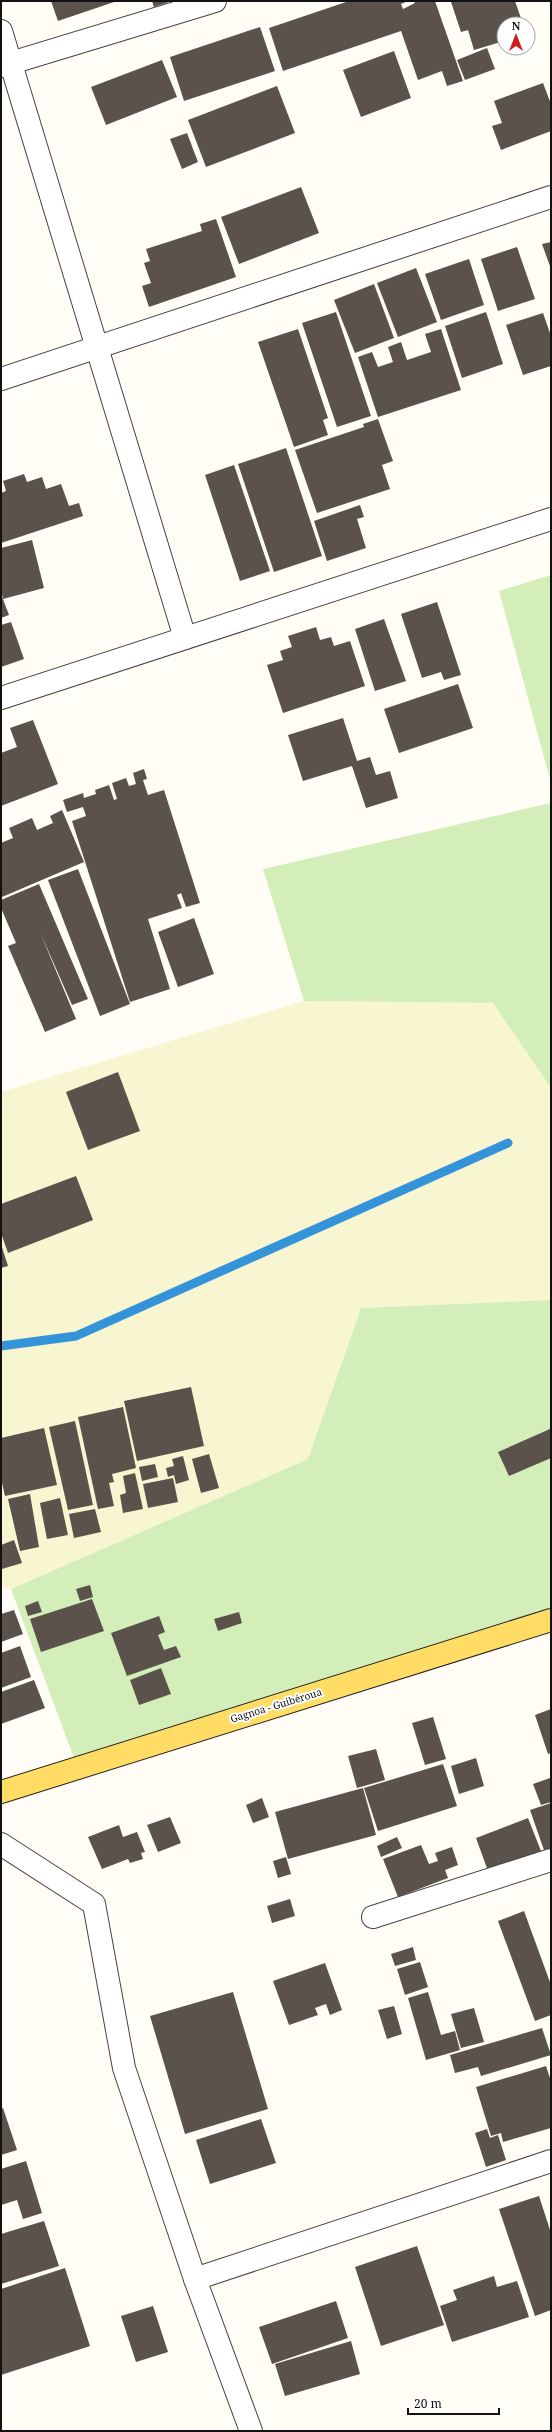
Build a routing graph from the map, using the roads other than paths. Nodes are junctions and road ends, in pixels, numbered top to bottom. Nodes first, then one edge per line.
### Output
1 (215, 1) edge
2 (1, 31) edge
3 (6, 64) edge
4 (551, 197) edge
5 (97, 348) junction
6 (1, 379) edge
7 (551, 519) edge
8 (185, 638) junction
9 (1, 698) edge
10 (551, 1620) edge
11 (1, 1792) edge
12 (1, 1844) edge
13 (551, 1860) edge
14 (373, 1917) dead end
15 (551, 2161) edge
16 (195, 2279) junction
17 (251, 2431) edge

1 - 3 street
2 - 3 street
3 - 5 street
4 - 5 street
5 - 6 street
5 - 8 street
7 - 8 street
8 - 9 street
10 - 11 main road, Gagnoa - Guibéroua
12 - 16 street
13 - 14 street
15 - 16 street
16 - 17 street

